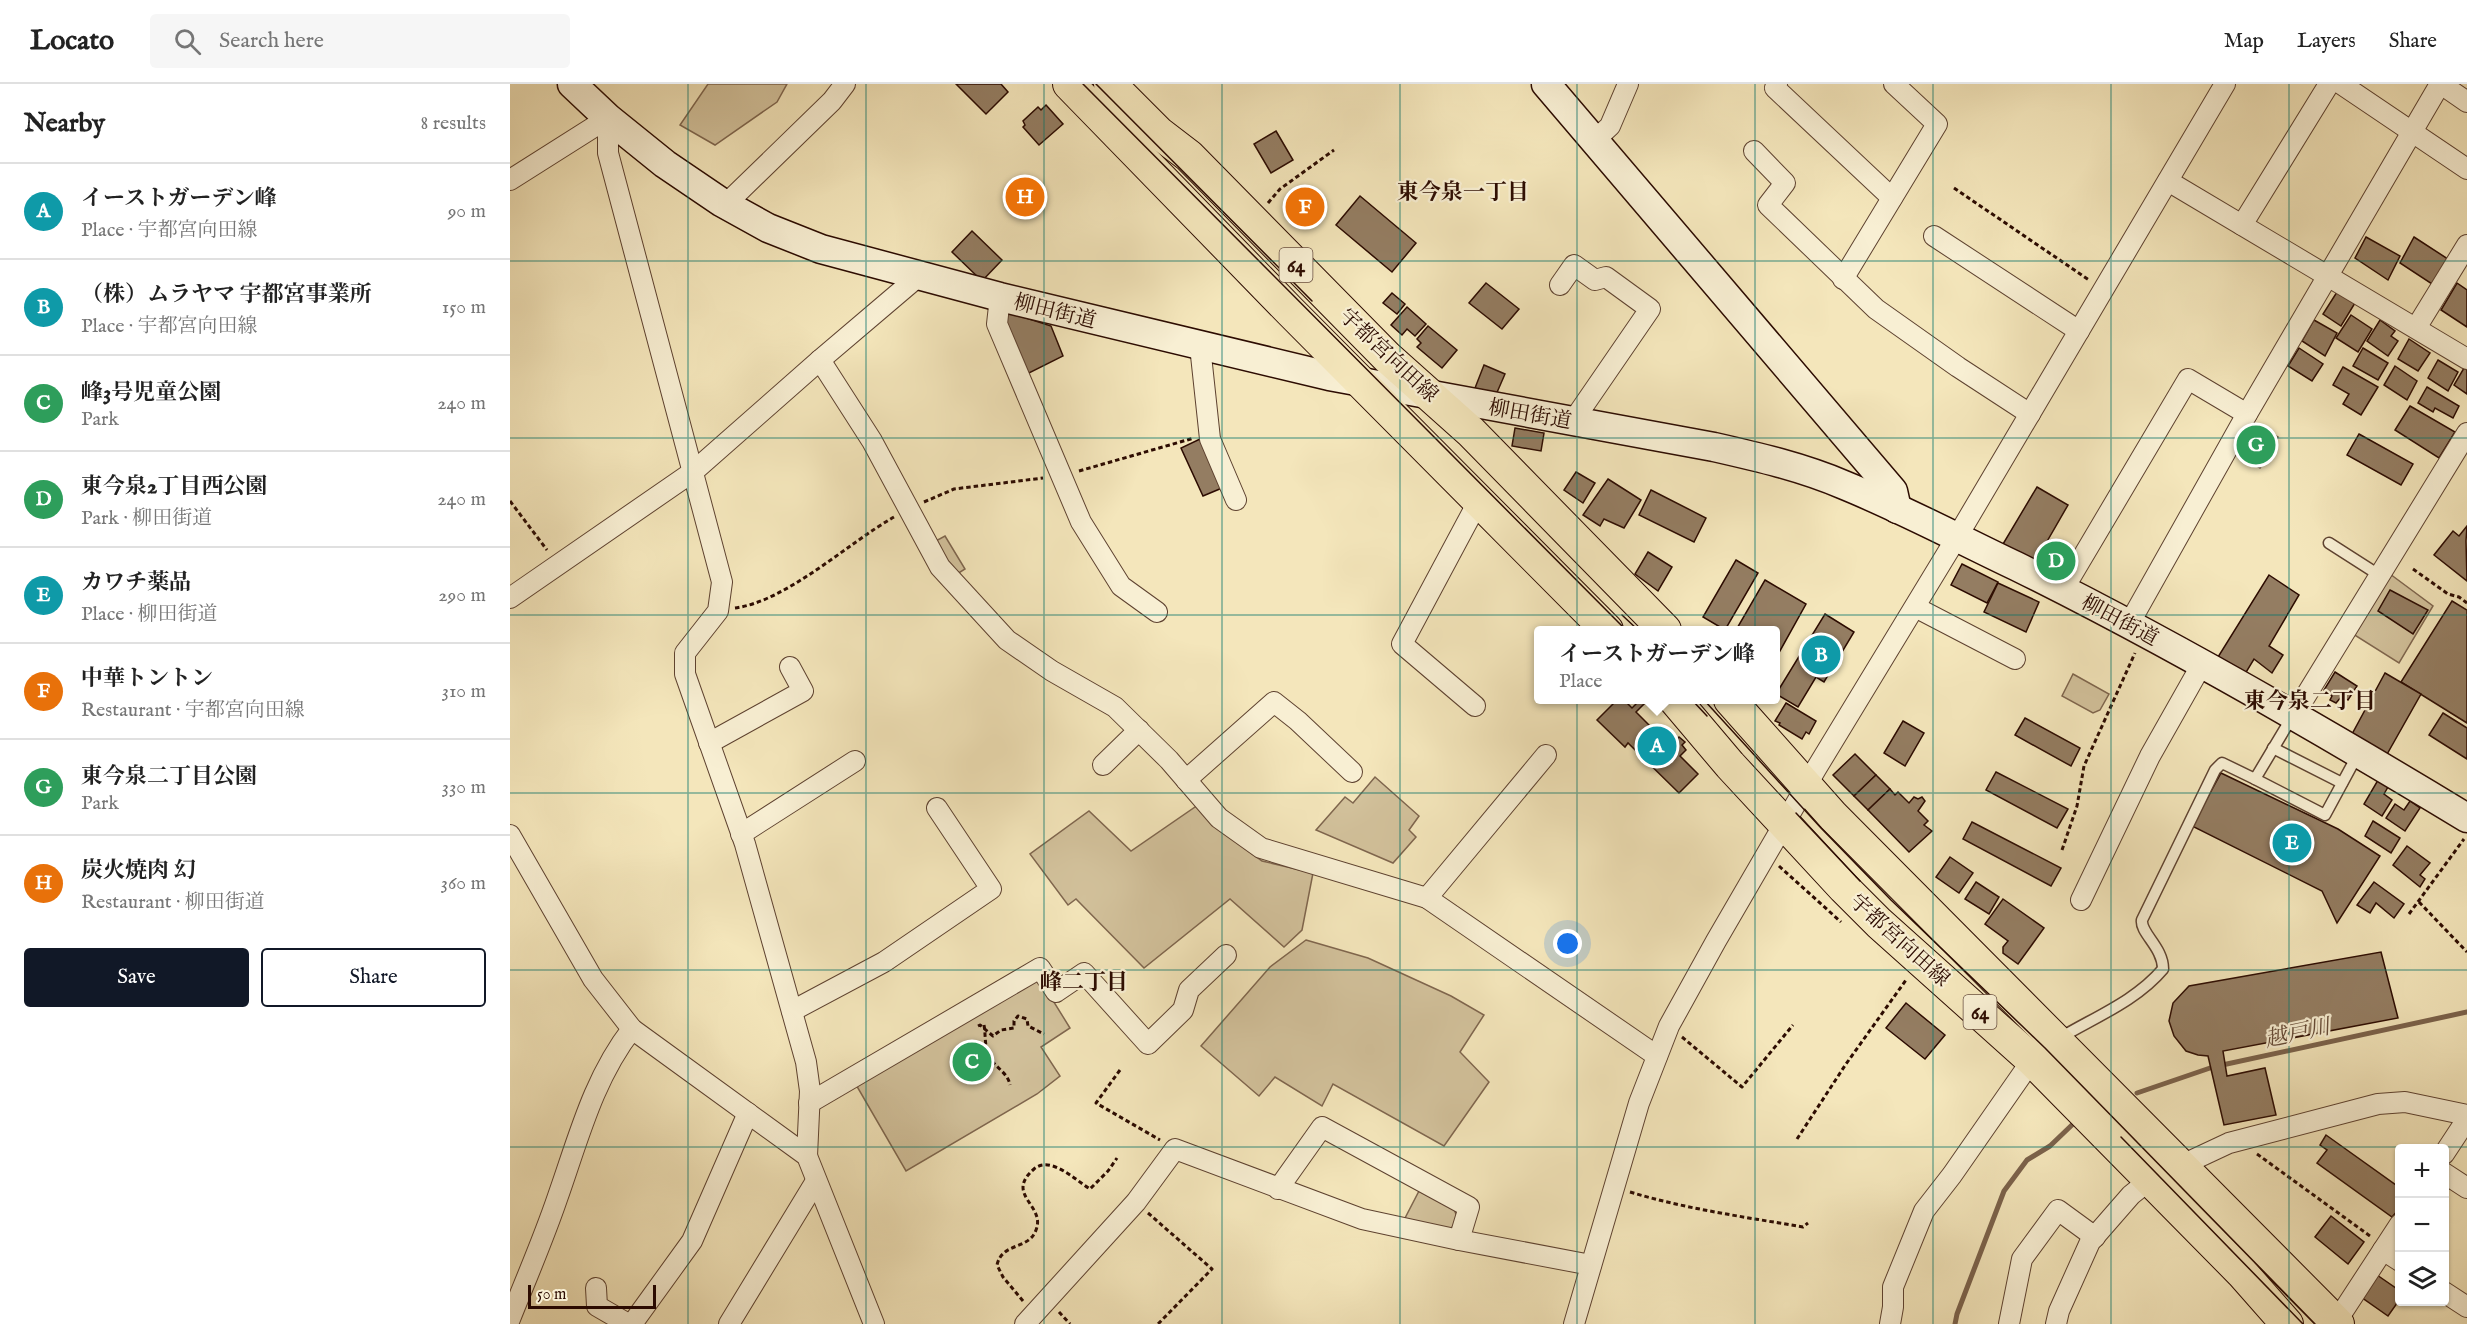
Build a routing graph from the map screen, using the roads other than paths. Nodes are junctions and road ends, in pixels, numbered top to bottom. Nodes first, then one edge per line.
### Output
1 (572, 84) edge
2 (845, 84) edge
3 (1047, 84) edge
4 (1069, 84) edge
5 (1110, 84) edge
6 (1133, 84) edge
7 (1546, 84) edge
8 (1628, 84) edge
9 (1777, 84) edge
10 (1894, 84) edge
11 (2225, 84) edge
12 (2329, 84) edge
13 (2341, 84) edge
14 (2441, 84) edge
15 (2467, 102) edge
16 (608, 118) junction
17 (2413, 132) junction
18 (1159, 133) junction
19 (1594, 140) junction
20 (1754, 151) dead end
21 (2467, 169) edge
22 (510, 180) edge
23 (2168, 181) junction
24 (1168, 187) junction
25 (1892, 198) junction
26 (725, 205) junction
27 (2242, 225) junction
28 (1934, 236) dead end
29 (2467, 245) edge
30 (920, 275) junction
31 (2327, 275) junction
32 (1843, 279) junction
33 (1560, 285) dead end
34 (1000, 297) junction
35 (2416, 328) junction
36 (2079, 331) junction
37 (1200, 346) junction
38 (2467, 359) edge
39 (820, 360) junction
40 (1362, 382) junction
41 (1433, 397) junction
42 (2030, 414) junction
43 (2247, 414) junction
44 (1573, 421) junction
45 (2467, 433) edge
46 (694, 471) junction
47 (1236, 500) dead end
48 (1479, 500) junction
49 (1897, 509) junction
50 (1957, 537) junction
51 (2329, 543) dead end
52 (2379, 575) junction
53 (2063, 590) junction
54 (510, 598) edge
55 (1915, 607) junction
56 (1157, 612) dead end
57 (1603, 626) edge
58 (1661, 626) edge
59 (2137, 628) junction
60 (2015, 659) dead end
61 (2202, 664) junction
62 (790, 667) dead end
63 (1679, 704) edge
64 (1734, 704) edge
65 (1475, 706) dead end
66 (2294, 715) junction
67 (1139, 730) junction
68 (710, 743) junction
69 (2273, 748) junction
70 (2358, 753) junction
71 (1546, 755) dead end
72 (855, 761) dead end
73 (1103, 765) dead end
74 (1352, 772) dead end
75 (2255, 779) junction
76 (1186, 780) junction
77 (2342, 783) junction
78 (1806, 788) junction
79 (937, 808) dead end
80 (2467, 818) edge
81 (1784, 825) junction
82 (741, 834) junction
83 (510, 835) edge
84 (1427, 898) junction
85 (2081, 900) dead end
86 (1226, 956) dead end
87 (792, 1011) junction
88 (632, 1029) junction
89 (2057, 1040) junction
90 (1657, 1056) junction
91 (2032, 1060) junction
92 (809, 1103) junction
93 (748, 1113) junction
94 (2467, 1115) edge
95 (2467, 1119) edge
96 (2449, 1148) edge
97 (807, 1156) junction
98 (2182, 1166) junction
99 (2449, 1176) edge
100 (2151, 1179) junction
101 (816, 1181) junction
102 (2467, 1188) edge
103 (1278, 1189) junction
104 (2395, 1229) edge
105 (2095, 1237) junction
106 (1459, 1240) junction
107 (2378, 1244) junction
108 (2395, 1257) edge
109 (1590, 1265) junction
110 (596, 1288) dead end
111 (2449, 1295) edge
112 (2467, 1307) edge
113 (510, 1319) edge
114 (1029, 1319) edge
115 (2059, 1322) edge
116 (2337, 1323) edge
117 (630, 1324) edge
118 (729, 1324) edge
119 (874, 1324) edge
120 (1574, 1324) edge
121 (1890, 1324) edge
122 (2009, 1324) edge
123 (2287, 1324) edge

1 - 16 street, 柳田街道
2 - 26 street
3 - 24 main road
4 - 24 main road, 宇都宮向田線 / 64
5 - 18 main road, 宇都宮向田線 / 64
6 - 18 main road
7 - 19 street
8 - 19 street
9 - 25 street
10 - 25 street
11 - 23 street
12 - 27 street
13 - 17 street
14 - 15 street
14 - 17 street
16 - 22 street
16 - 26 street, 柳田街道
16 - 46 street
17 - 21 street
17 - 31 street
18 - 41 main road, 宇都宮向田線 / 64
19 - 49 street
20 - 32 street
23 - 27 street
23 - 36 street
24 - 40 main road, 宇都宮向田線 / 64
25 - 32 street
26 - 30 street, 柳田街道
27 - 31 street
28 - 36 street
29 - 35 street
30 - 34 street, 柳田街道
30 - 39 street
31 - 35 street
31 - 43 street
32 - 42 street
33 - 44 street
34 - 37 street, 柳田街道
34 - 56 street
35 - 38 street
36 - 42 street
37 - 40 street, 柳田街道
37 - 47 street
39 - 46 street
39 - 67 street
40 - 41 street, 柳田街道
40 - 48 main road, 宇都宮向田線 / 64
41 - 44 street, 柳田街道
41 - 58 main road, 宇都宮向田線 / 64
42 - 50 street
43 - 53 street
43 - 59 street
44 - 49 street, 柳田街道
45 - 52 street
46 - 54 street
46 - 68 street
48 - 57 main road, 宇都宮向田線 / 64
48 - 65 street
49 - 50 street, 柳田街道
50 - 53 street, 柳田街道
50 - 55 street
51 - 52 lane
52 - 66 street
53 - 59 street, 柳田街道
55 - 60 street
55 - 78 street
59 - 61 street, 柳田街道
61 - 66 street, 柳田街道
61 - 85 street
62 - 68 street
63 - 81 main road, 宇都宮向田線 / 64
64 - 78 main road, 宇都宮向田線 / 64
66 - 69 lane
66 - 70 street, 柳田街道
67 - 73 street
67 - 76 street
68 - 82 street
69 - 75 lane
69 - 77 lane
70 - 77 lane
70 - 80 street, 柳田街道
71 - 84 street
72 - 82 street
74 - 76 street
75 - 77 lane
75 - 89 lane
76 - 84 street
78 - 81 street
78 - 89 main road, 宇都宮向田線 / 64
79 - 87 street
81 - 90 street
81 - 91 main road, 宇都宮向田線 / 64
82 - 87 street
83 - 88 street
84 - 90 street
86 - 92 street
87 - 92 street
88 - 93 street
88 - 113 street
89 - 98 main road, 宇都宮向田線 / 64
90 - 109 street
91 - 100 main road, 宇都宮向田線 / 64
91 - 121 street
92 - 97 street
93 - 97 street
93 - 117 street
94 - 98 street
95 - 96 street
97 - 101 street
98 - 116 main road, 宇都宮向田線 / 64
99 - 102 street
100 - 105 street
100 - 123 main road, 宇都宮向田線 / 64
101 - 118 street
101 - 119 street
103 - 106 street
103 - 106 street
103 - 114 street
104 - 107 street
105 - 115 street
105 - 122 street
106 - 109 street
107 - 108 street
107 - 116 street
109 - 120 street
110 - 117 street
111 - 112 street

